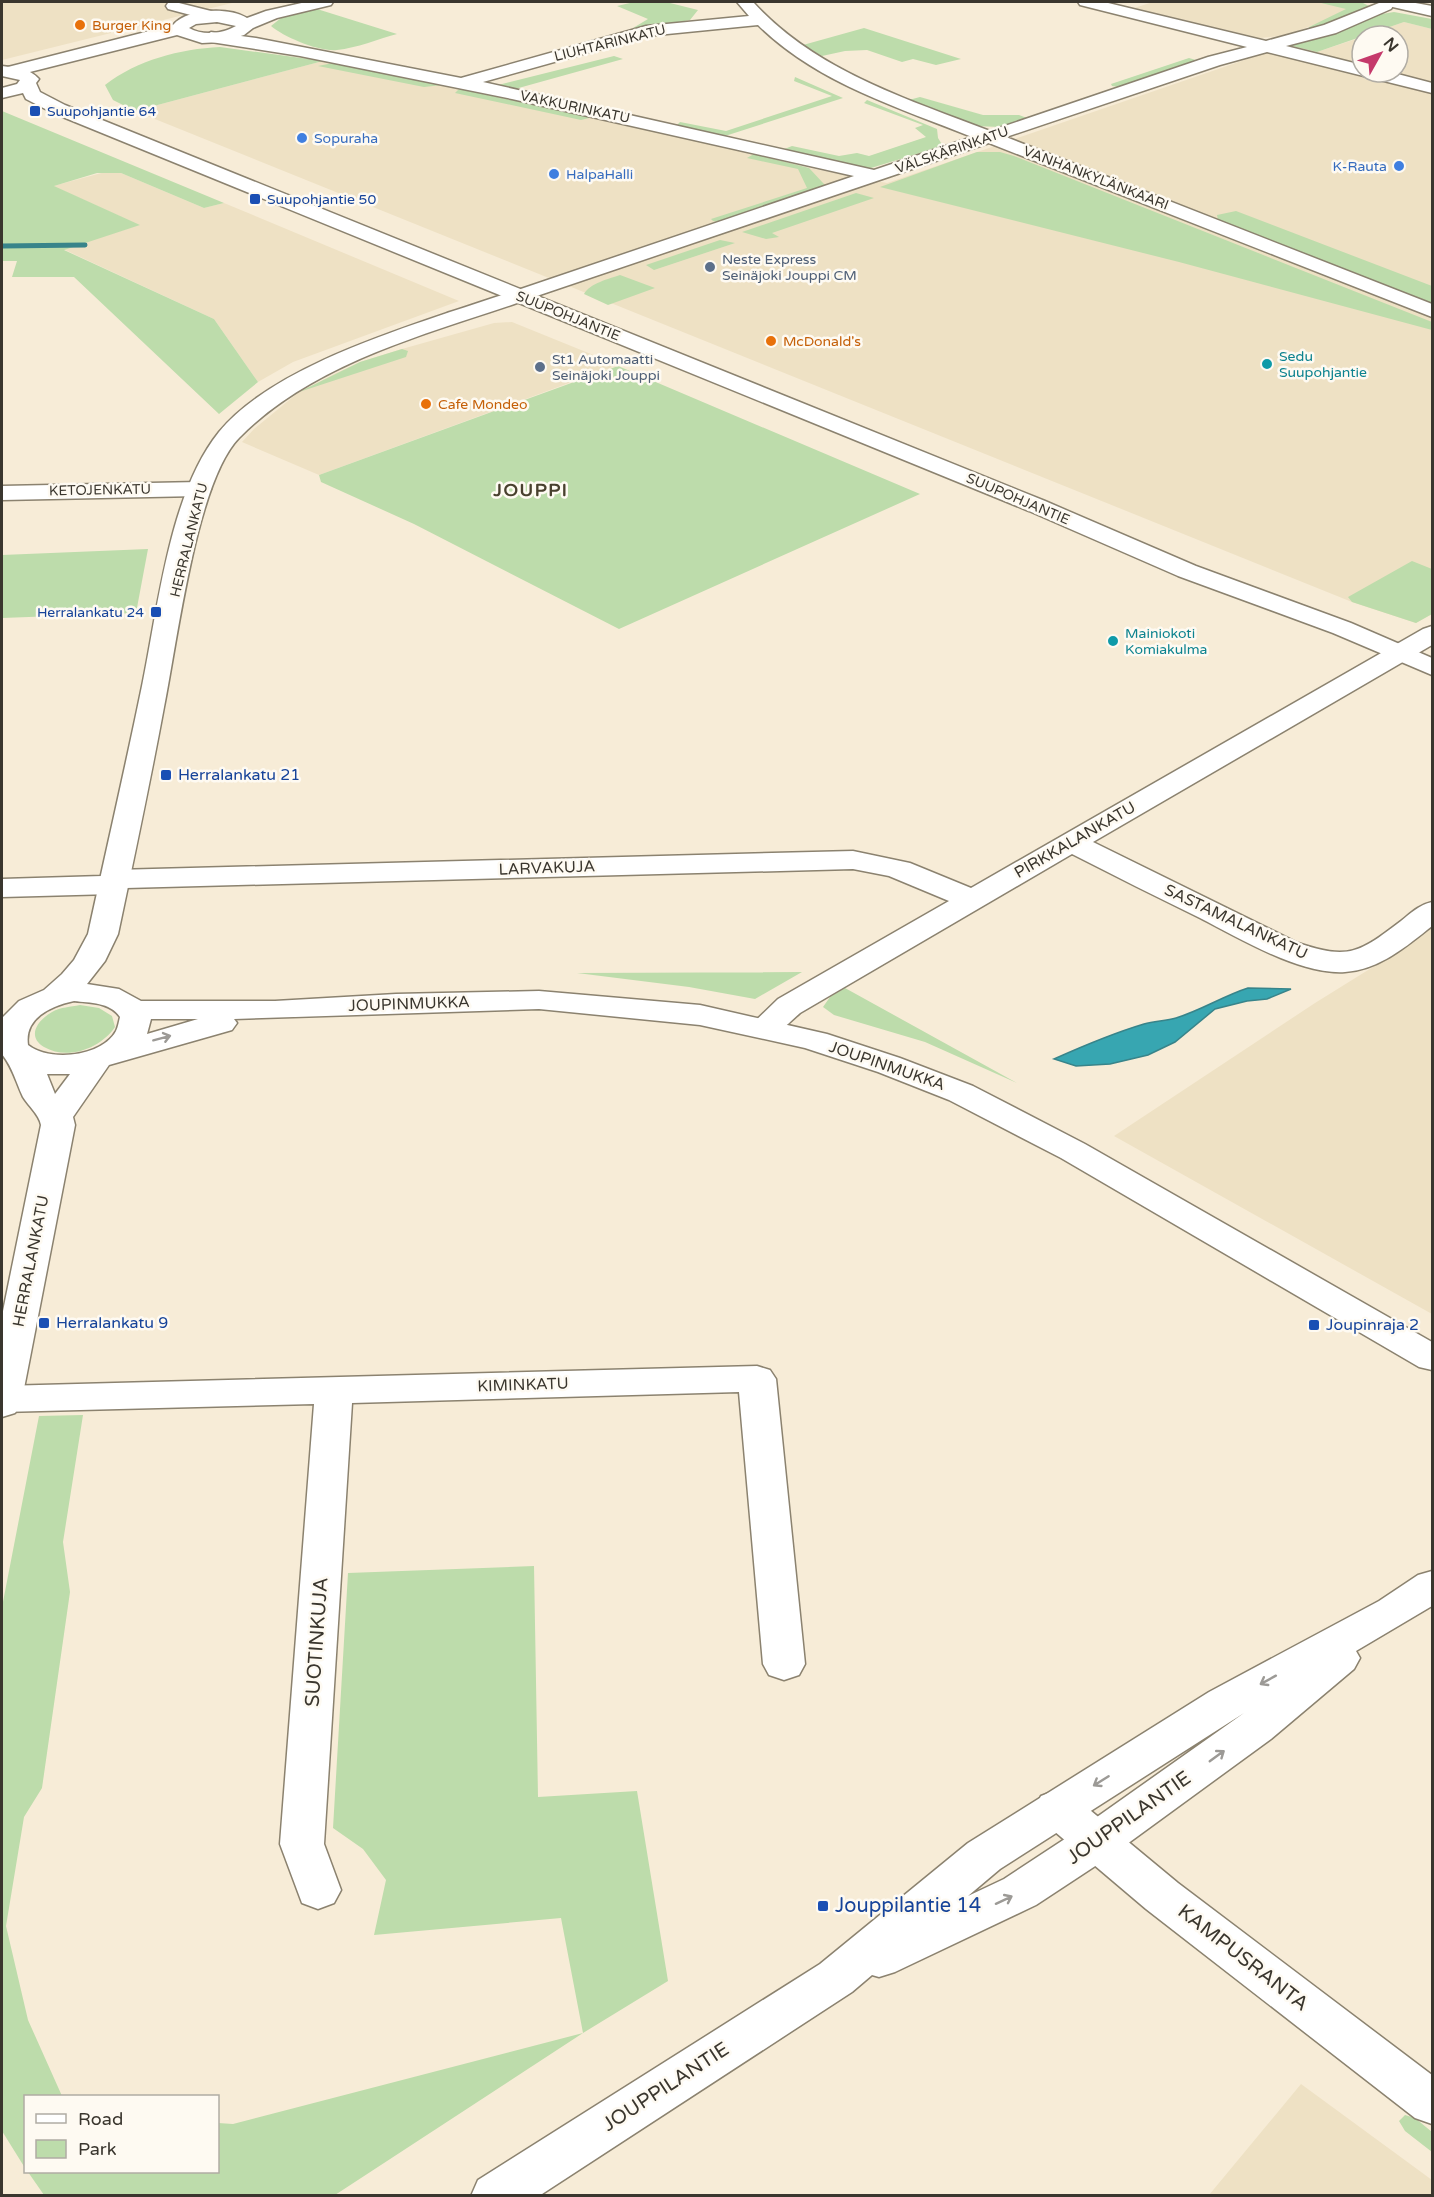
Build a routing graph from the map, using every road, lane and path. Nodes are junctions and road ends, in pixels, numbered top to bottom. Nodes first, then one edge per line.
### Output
1 (299, 2) edge
2 (324, 2) edge
3 (745, 2) edge
4 (1086, 2) edge
5 (171, 4) edge
6 (1387, 4) edge
7 (1432, 11) edge
8 (222, 17) junction
9 (760, 20) junction
10 (244, 28) junction
11 (192, 31) junction
12 (272, 44) junction
13 (1266, 46) junction
14 (1350, 67) edge
15 (6, 71) edge
16 (29, 82) junction
17 (1410, 82) edge
18 (463, 83) junction
19 (1432, 88) edge
20 (2, 94) edge
21 (48, 104) junction
22 (989, 138) junction
23 (877, 176) junction
24 (519, 296) junction
25 (1432, 311) edge
26 (200, 489) junction
27 (2, 493) edge
28 (1432, 634) edge
29 (1389, 657) junction
30 (1432, 667) edge
31 (1432, 685) edge
32 (1070, 842) junction
33 (114, 882) junction
34 (2, 888) edge
35 (971, 900) junction
36 (1432, 911) edge
37 (102, 934) junction
38 (52, 996) junction
39 (2, 1006) edge
40 (131, 1007) junction
41 (275, 1010) junction
42 (764, 1028) junction
43 (12, 1046) edge
44 (102, 1057) junction
45 (56, 1117) junction
46 (1432, 1358) edge
47 (334, 1390) junction
48 (2, 1401) edge
49 (1432, 1586) edge
50 (1393, 1612) junction
51 (784, 1664) dead end
52 (1057, 1808) junction
53 (1096, 1842) junction
54 (318, 1890) dead end
55 (837, 1978) junction
56 (1432, 2103) edge
57 (496, 2196) edge

1 - 8 street
2 - 10 street
3 - 9 street, VANHANKYLÄNKAARI
4 - 13 street
5 - 8 street
5 - 11 street
6 - 7 street
6 - 13 street, VÄLSKÄRINKATU
8 - 10 street
8 - 11 street
9 - 18 street, LIUHTARINKATU
9 - 22 street, VANHANKYLÄNKAARI
10 - 11 street
10 - 12 street
11 - 12 street
11 - 15 street
11 - 16 street
12 - 18 street, VAKKURINKATU
13 - 14 street
13 - 22 street, VÄLSKÄRINKATU
15 - 16 street
16 - 20 street
16 - 21 street, SUUPOHJANTIE
17 - 19 street
18 - 23 street, VAKKURINKATU
20 - 21 street, SUUPOHJANTIE
21 - 24 street, SUUPOHJANTIE
22 - 23 street, VÄLSKÄRINKATU
22 - 25 street, VANHANKYLÄNKAARI
23 - 24 street, VÄLSKÄRINKATU
24 - 26 street, HERRALANKATU
24 - 29 street, SUUPOHJANTIE
26 - 27 street, KETOJENKATU
26 - 33 street, HERRALANKATU
28 - 29 street, PIRKKALANKATU
29 - 30 street, SUUPOHJANTIE
29 - 31 street, SUUPOHJANTIE
29 - 32 street, PIRKKALANKATU
32 - 35 street, PIRKKALANKATU
32 - 36 street, SASTAMALANKATU
33 - 34 street, LARVAKUJA
33 - 35 street, LARVAKUJA
33 - 37 street, HERRALANKATU
35 - 42 street, PIRKKALANKATU
37 - 38 street, HERRALANKATU
37 - 40 street
38 - 39 street
38 - 40 street
38 - 43 street, HERRALANKATU
40 - 41 street, JOUPINMUKKA
40 - 44 street
41 - 42 street, JOUPINMUKKA
44 -> 41 street, JOUPINMUKKA
42 - 46 street, JOUPINMUKKA
43 - 44 street, JOUPINMUKKA
43 - 45 street
44 - 45 street
45 - 48 street, HERRALANKATU
47 - 48 street, KIMINKATU
47 - 51 street, KIMINKATU
47 - 54 street, SUOTINKUJA
49 - 50 street, JOUPPILANTIE
50 -> 52 street, JOUPPILANTIE
53 -> 50 street, JOUPPILANTIE
52 - 53 street, KAMPUSRANTA
52 - 55 street, JOUPPILANTIE
55 -> 53 street, JOUPPILANTIE
53 - 56 street, KAMPUSRANTA
55 - 57 street, JOUPPILANTIE

